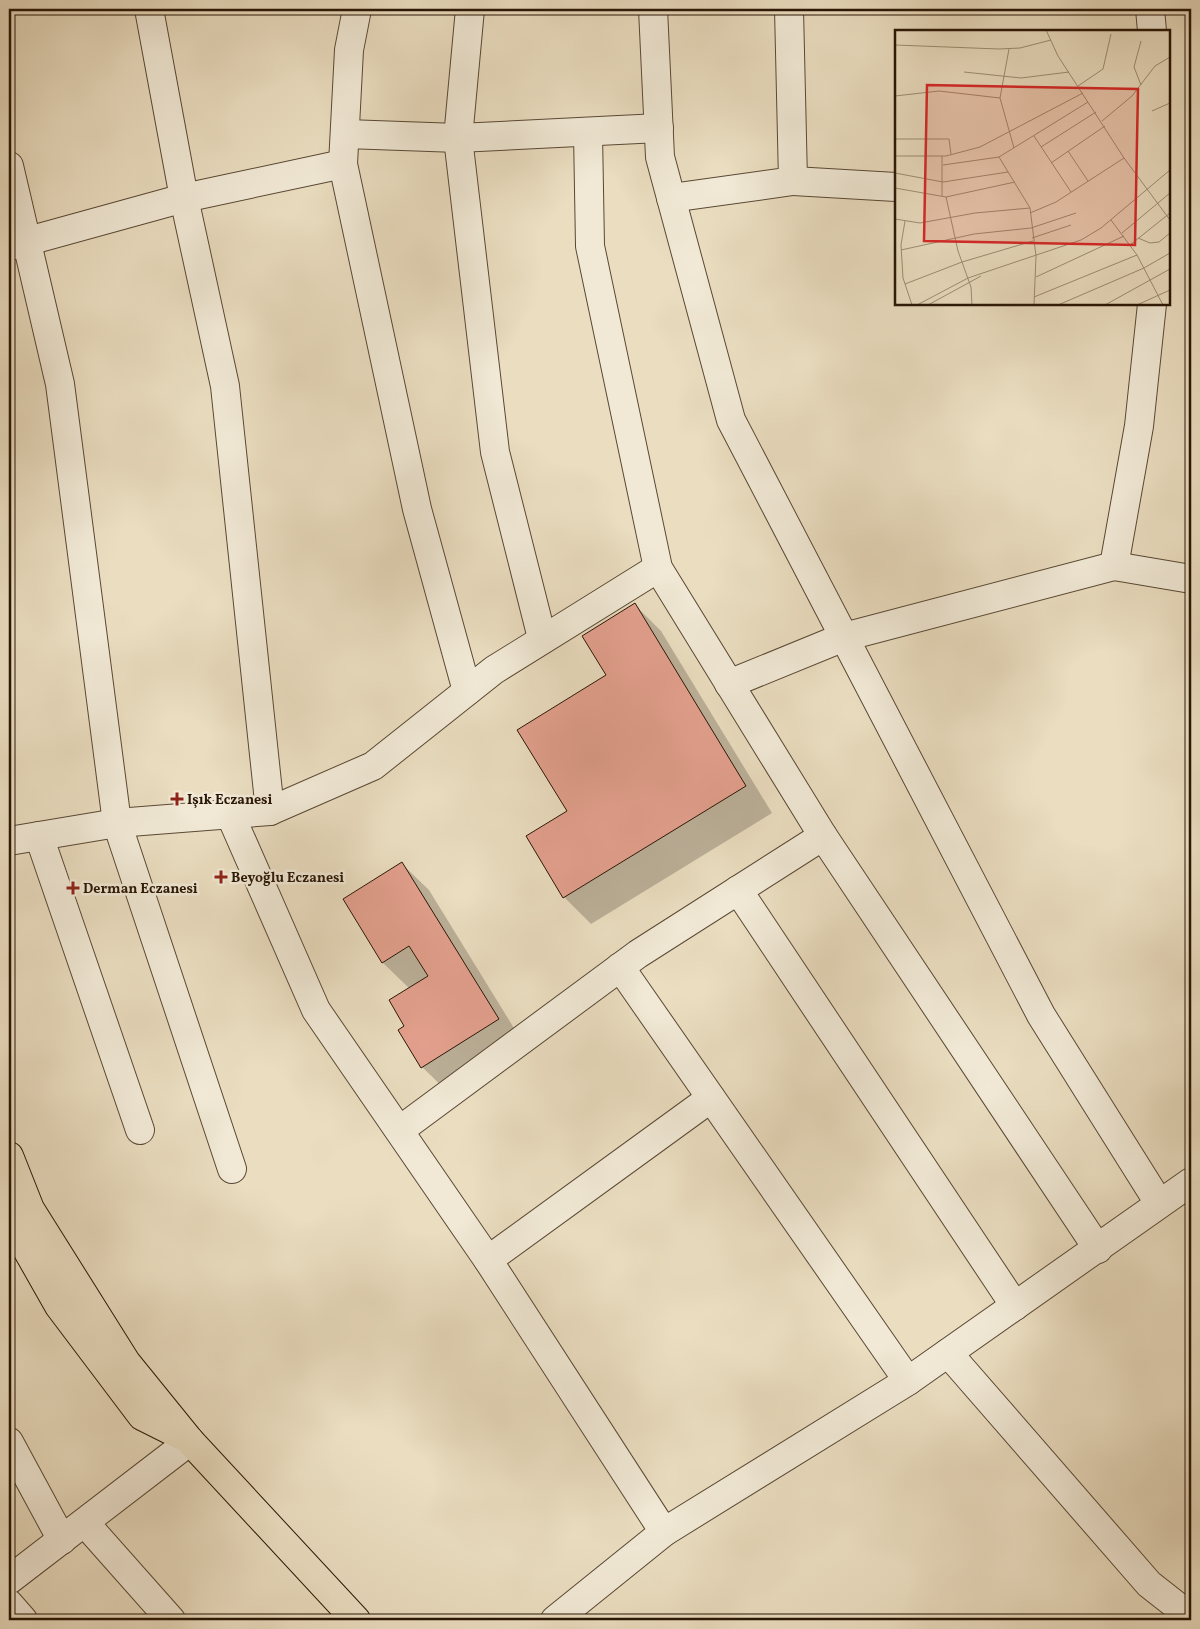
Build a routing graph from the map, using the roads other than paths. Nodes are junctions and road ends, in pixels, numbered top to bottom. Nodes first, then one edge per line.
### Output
1 (150, 9) edge
2 (357, 9) edge
3 (470, 9) edge
4 (653, 9) edge
5 (789, 9) edge
6 (1150, 9) edge
7 (1152, 30) edge
8 (659, 128) junction
9 (588, 133) junction
10 (346, 134) junction
11 (458, 138) junction
12 (343, 164) junction
13 (9, 166) edge
14 (793, 181) junction
15 (895, 187) edge
16 (184, 198) junction
17 (671, 198) junction
18 (18, 244) edge
19 (1152, 305) edge
20 (1114, 566) junction
21 (658, 568) junction
22 (1191, 579) edge
23 (844, 637) junction
24 (542, 638) junction
25 (729, 684) junction
26 (467, 691) junction
27 (270, 811) junction
28 (230, 814) junction
29 (117, 823) junction
30 (18, 833) edge
31 (823, 836) junction
32 (738, 890) junction
33 (620, 967) junction
34 (711, 1098) junction
35 (140, 1130) dead end
36 (400, 1130) junction
37 (9, 1156) edge
38 (232, 1169) dead end
39 (1191, 1182) edge
40 (1159, 1203) junction
41 (9, 1218) edge
42 (1098, 1248) junction
43 (488, 1260) junction
44 (1015, 1306) junction
45 (948, 1353) junction
46 (908, 1381) junction
47 (190, 1441) junction
48 (9, 1442) edge
49 (85, 1523) junction
50 (664, 1532) junction
51 (62, 1540) junction
52 (9, 1580) edge
53 (9, 1604) edge
54 (1191, 1618) edge
55 (23, 1620) edge
56 (171, 1620) edge
57 (356, 1620) edge
58 (555, 1620) edge

1 - 16 street
2 - 10 street
3 - 11 street
4 - 8 street
5 - 14 street
6 - 7 street
8 - 9 street
8 - 17 street
9 - 11 street
9 - 21 street
10 - 11 street
10 - 12 street
11 - 24 street
12 - 16 street
12 - 26 street
13 - 18 street
14 - 15 street
14 - 17 street
16 - 18 street
16 - 27 street
17 - 23 street
18 - 29 street
19 - 20 street
20 - 22 street
20 - 23 street
21 - 24 street
21 - 25 street
23 - 25 street
23 - 40 street
24 - 26 street
25 - 31 street
26 - 27 street
27 - 28 street
28 - 29 street
28 - 36 street
29 - 30 street
29 - 38 street
30 - 35 street
31 - 32 street
31 - 42 street
32 - 33 street
32 - 44 street
33 - 34 street
33 - 36 street
34 - 43 street
34 - 46 street
36 - 43 street
37 - 47 main road
39 - 40 street
40 - 42 street
41 - 47 main road
42 - 44 street
43 - 50 street
44 - 45 street
45 - 46 street
45 - 54 street
46 - 50 street
47 - 49 street
47 - 57 main road
48 - 51 street
49 - 51 street
49 - 56 street
50 - 58 street
51 - 52 street
53 - 55 street

